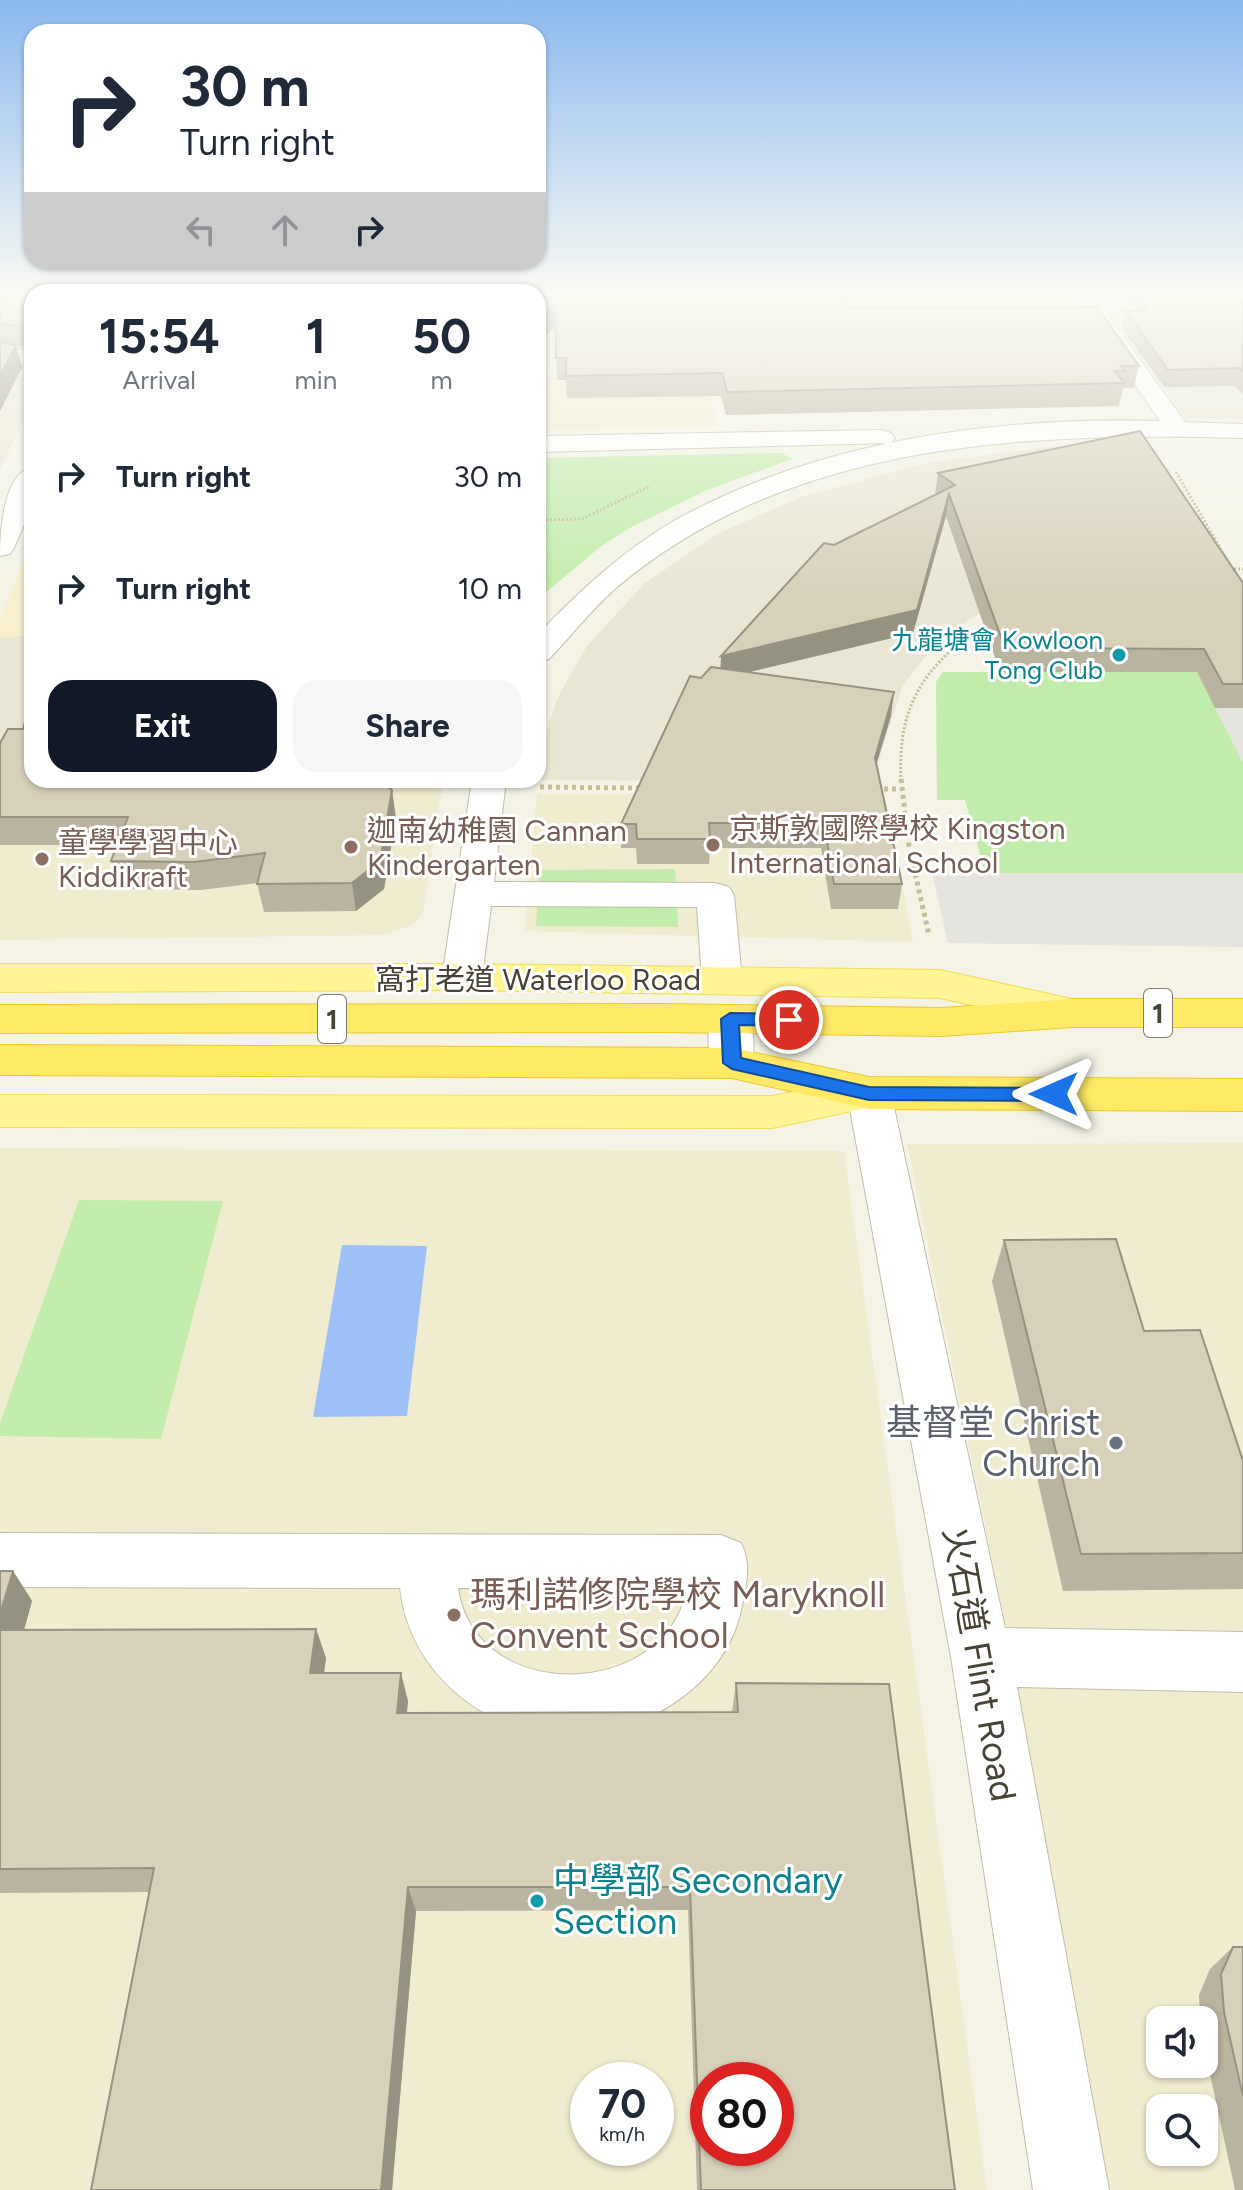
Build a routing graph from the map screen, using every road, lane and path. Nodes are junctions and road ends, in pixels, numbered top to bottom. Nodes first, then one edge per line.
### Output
1 (1152, 393) edge
2 (1177, 428) junction
3 (1243, 431) edge
4 (989, 437) junction
5 (778, 439) junction
6 (546, 444) edge
7 (1174, 468) dead end
8 (816, 472) junction
9 (656, 483) dead end
10 (24, 493) edge
11 (546, 520) edge
12 (0, 548) edge
13 (1232, 568) junction
14 (1218, 569) edge
15 (1243, 569) edge
16 (993, 617) edge
17 (548, 628) edge
18 (546, 787) edge
19 (488, 788) edge
20 (652, 788) edge
21 (868, 788) edge
22 (899, 789) junction
23 (473, 894) junction
24 (931, 943) dead end
25 (462, 977) junction
26 (0, 978) edge
27 (726, 1000) junction
28 (1243, 1013) edge
29 (0, 1019) edge
30 (0, 1060) edge
31 (732, 1063) junction
32 (869, 1093) junction
33 (1243, 1095) edge
34 (3, 1116) edge
35 (0, 1560) edge
36 (426, 1562) junction
37 (981, 1657) junction
38 (1243, 1662) edge
39 (1071, 2190) edge

1 - 2 street
2 - 3 street
2 - 4 street
4 - 5 street
4 - 8 street
5 - 6 street
5 - 8 street
7 - 13 path
8 - 17 street
9 - 11 path
10 - 12 street
13 - 14 path
13 - 15 path
16 - 22 path
18 - 20 path
19 - 23 street
21 - 22 path
22 - 24 path
23 - 25 street
23 - 27 street
25 - 26 main road, 窩打老道 Waterloo Road
25 - 27 main road, 窩打老道 Waterloo Road
27 - 28 highway, 窩打老道 Waterloo Road / 1
27 - 29 highway, 窩打老道 Waterloo Road / 1
27 - 31 street
30 - 31 highway, 1
31 - 32 highway, 1
32 - 33 highway, 1
32 - 34 main road
32 - 37 street, 火石道 Flint Road
35 - 36 street
36 - 36 street
37 - 38 street
37 - 39 street, 火石道 Flint Road

